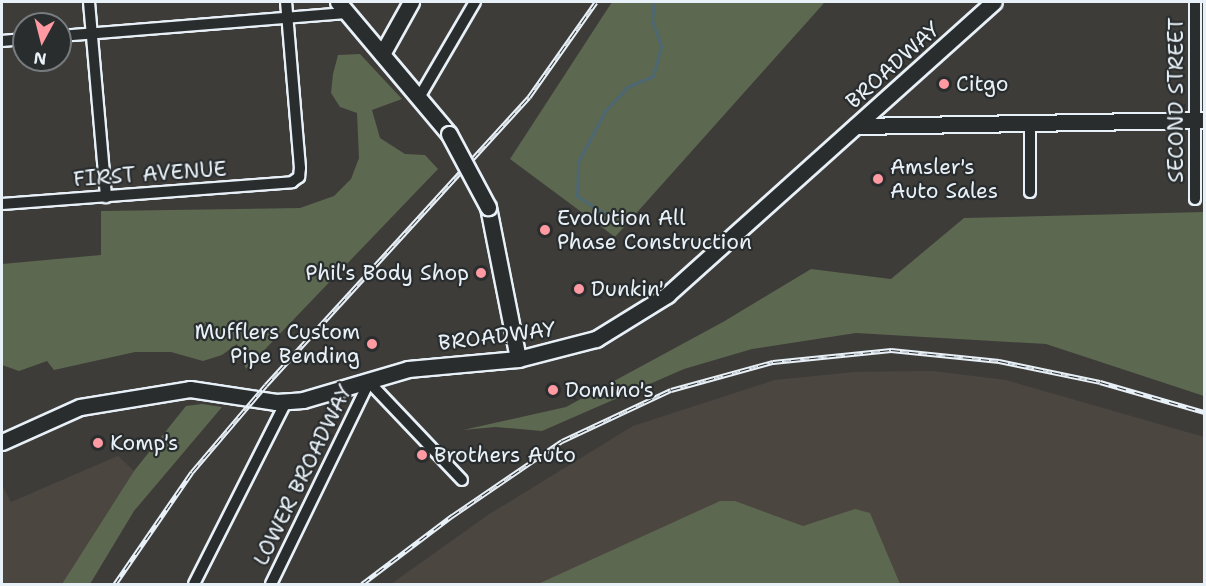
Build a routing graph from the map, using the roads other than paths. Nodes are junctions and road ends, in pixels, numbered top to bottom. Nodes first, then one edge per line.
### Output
1 (89, 2) edge
2 (285, 2) edge
3 (411, 2) edge
4 (475, 2) edge
5 (994, 2) edge
6 (1195, 2) edge
7 (342, 7) edge
8 (287, 19) junction
9 (92, 34) junction
10 (72, 35) edge
11 (382, 54) junction
12 (420, 96) junction
13 (1200, 120) edge
14 (1030, 122) junction
15 (856, 126) junction
16 (1030, 192) dead end
17 (106, 197) junction
18 (1195, 199) dead end
19 (2, 204) edge
20 (518, 358) junction
21 (369, 382) junction
22 (286, 402) junction
23 (2, 442) edge
24 (462, 480) dead end
25 (194, 585) edge
26 (272, 585) edge

1 - 9 street
2 - 8 street
3 - 11 main road
4 - 12 street
5 - 15 main road, BROADWAY
6 - 13 street, SECOND STREET
7 - 8 street
7 - 11 main road
8 - 9 street
8 - 17 street, FIRST AVENUE
9 - 10 street
9 - 17 street
11 - 12 main road
12 - 20 main road, bridge
13 - 14 main road
13 - 18 street, SECOND STREET
14 - 15 main road
14 - 16 street
15 - 20 main road, BROADWAY
17 - 19 street, FIRST AVENUE
20 - 21 main road, BROADWAY
21 - 22 main road, BROADWAY
21 - 24 street
21 - 26 street, LOWER BROADWAY
22 - 23 main road, BROADWAY
22 - 25 street

